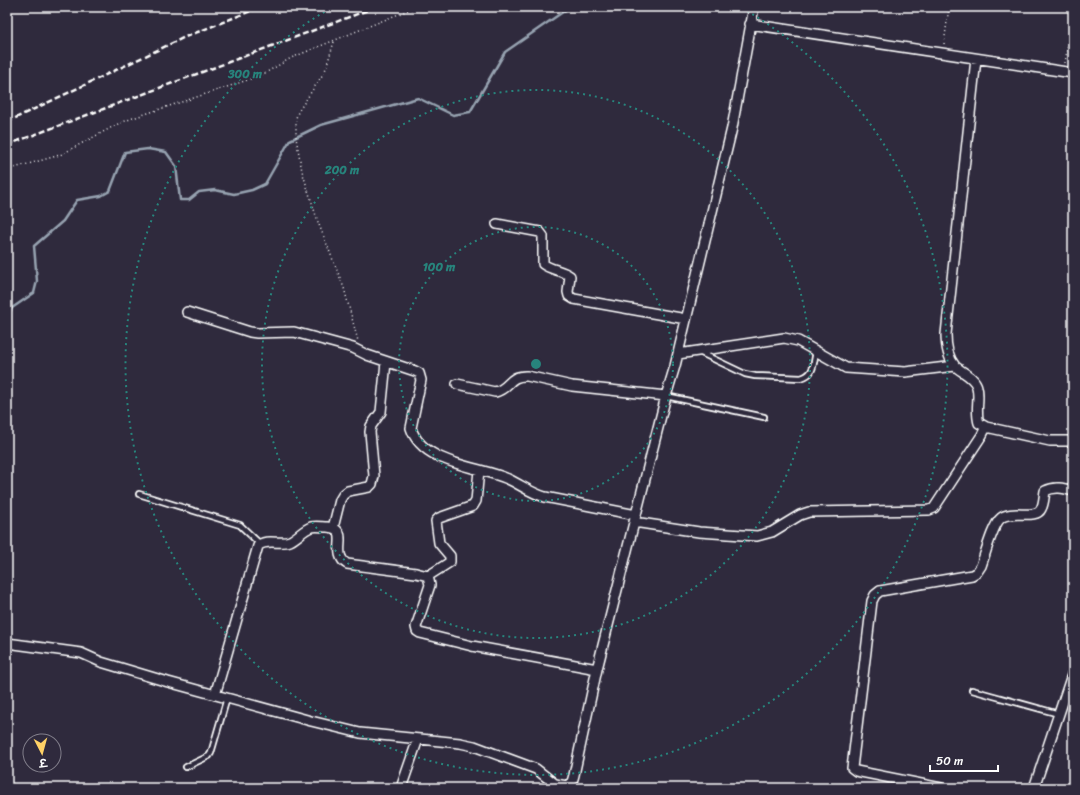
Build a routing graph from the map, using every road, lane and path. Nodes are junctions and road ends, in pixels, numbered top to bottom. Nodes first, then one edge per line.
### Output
1 (416, 7) edge
2 (754, 7) edge
3 (949, 7) edge
4 (1073, 12) edge
5 (750, 24) junction
6 (334, 41) junction
7 (943, 54) junction
8 (976, 59) junction
9 (1068, 72) edge
10 (7, 170) edge
11 (497, 224) dead end
12 (187, 312) dead end
13 (686, 319) junction
14 (698, 351) junction
15 (361, 352) junction
16 (816, 352) junction
17 (678, 354) junction
18 (386, 362) junction
19 (955, 366) junction
20 (457, 384) dead end
21 (666, 396) junction
22 (764, 417) dead end
23 (986, 427) junction
24 (1073, 441) edge
25 (479, 470) junction
26 (1073, 491) edge
27 (140, 494) dead end
28 (635, 518) junction
29 (334, 528) junction
30 (260, 544) junction
31 (428, 576) junction
32 (8, 646) edge
33 (597, 669) junction
34 (1073, 672) edge
35 (972, 690) dead end
36 (215, 695) junction
37 (227, 698) junction
38 (1059, 714) junction
39 (418, 739) junction
40 (186, 767) dead end
41 (552, 786) edge
42 (569, 787) edge
43 (401, 788) edge
44 (941, 788) edge
45 (1034, 788) edge

1 - 6 path
2 - 5 street
3 - 7 path
4 - 9 path
5 - 7 street
5 - 13 street
6 - 10 path
6 - 15 path
7 - 8 street
8 - 9 street
8 - 19 street
11 - 13 street
12 - 15 street
13 - 17 street
14 - 16 street
14 - 16 lane
14 - 17 street
15 - 18 street
16 - 19 street
17 - 21 street
18 - 25 street
18 - 29 street
19 - 23 street
20 - 21 street
21 - 22 lane
21 - 28 street
23 - 24 street
23 - 28 street
25 - 28 street
25 - 31 street
26 - 44 street
27 - 30 lane
28 - 33 street
29 - 30 street
29 - 31 street
30 - 36 street
31 - 33 street
32 - 36 street
33 - 42 street
34 - 38 street
35 - 38 lane
36 - 37 street
37 - 39 street
37 - 40 lane
38 - 45 street
39 - 41 street
39 - 43 street
41 - 42 street

